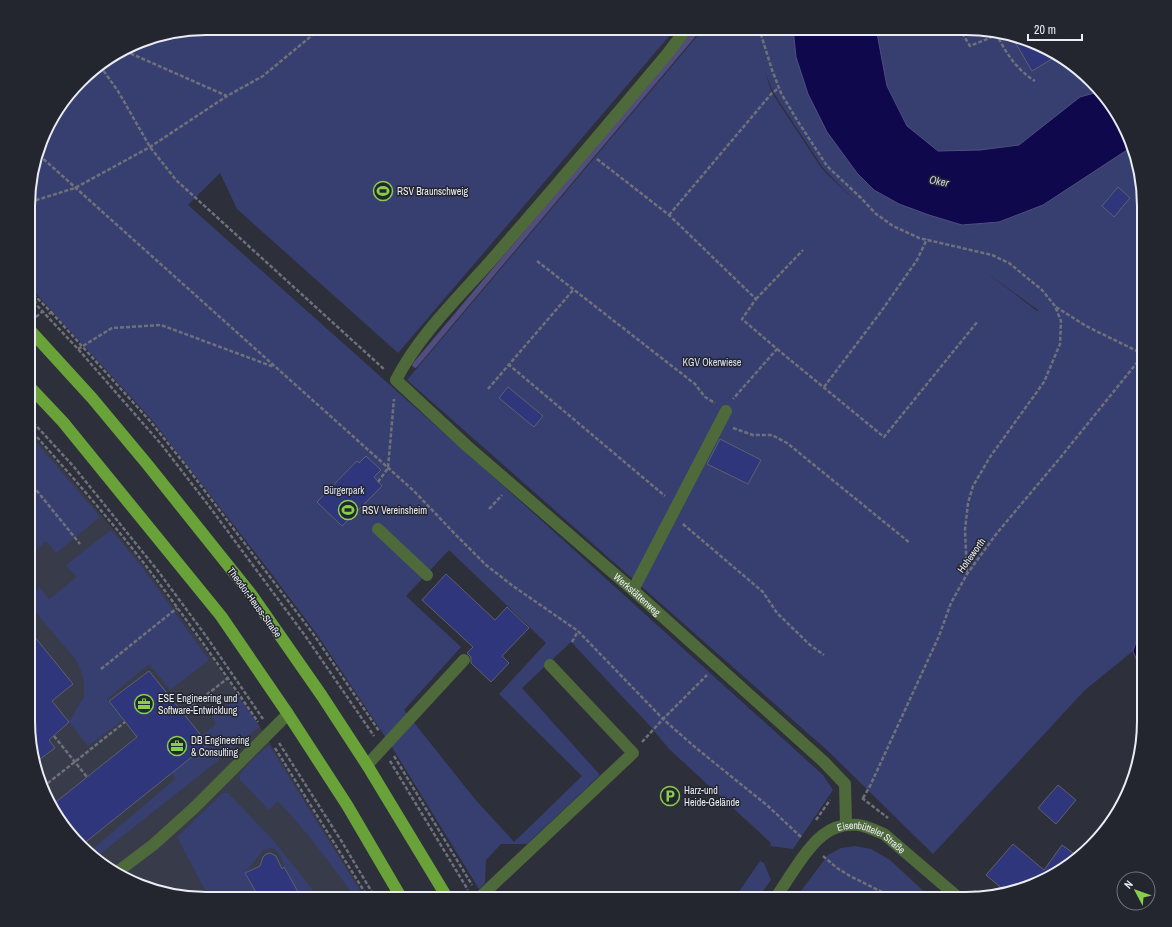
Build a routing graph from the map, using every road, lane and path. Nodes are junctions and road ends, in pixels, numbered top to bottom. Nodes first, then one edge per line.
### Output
1 (313, 35) edge
2 (682, 35) edge
3 (761, 35) edge
4 (963, 35) edge
5 (991, 37) edge
6 (999, 38) edge
7 (130, 54) edge
8 (103, 70) edge
9 (1035, 81) dead end
10 (779, 88) junction
11 (227, 96) junction
12 (150, 147) junction
13 (42, 158) edge
14 (595, 158) dead end
15 (75, 188) junction
16 (35, 200) edge
17 (669, 215) junction
18 (927, 239) junction
19 (803, 250) dead end
20 (537, 261) dead end
21 (574, 288) junction
22 (35, 296) edge
23 (38, 299) junction
24 (756, 299) junction
25 (35, 302) edge
26 (1055, 306) junction
27 (51, 312) junction
28 (47, 316) dead end
29 (978, 321) dead end
30 (35, 336) edge
31 (82, 346) junction
32 (78, 349) dead end
33 (777, 349) junction
34 (1137, 351) edge
35 (1137, 363) edge
36 (508, 364) junction
37 (276, 368) junction
38 (396, 380) junction
39 (824, 387) junction
40 (488, 389) dead end
41 (35, 392) edge
42 (393, 409) dead end
43 (723, 415) junction
44 (35, 425) edge
45 (35, 435) edge
46 (388, 468) junction
47 (378, 482) dead end
48 (35, 488) edge
49 (674, 510) junction
50 (378, 529) dead end
51 (910, 543) dead end
52 (80, 544) dead end
53 (966, 574) junction
54 (428, 575) dead end
55 (633, 590) junction
56 (177, 608) junction
57 (578, 631) junction
58 (572, 642) dead end
59 (824, 655) dead end
60 (464, 660) dead end
61 (550, 665) dead end
62 (717, 665) junction
63 (101, 669) dead end
64 (228, 678) junction
65 (183, 713) dead end
66 (288, 714) junction
67 (663, 719) junction
68 (125, 722) dead end
69 (269, 733) junction
70 (54, 736) dead end
71 (387, 743) junction
72 (633, 753) junction
73 (367, 765) junction
74 (87, 777) dead end
75 (47, 784) edge
76 (845, 794) junction
77 (863, 798) dead end
78 (846, 825) junction
79 (812, 826) dead end
80 (807, 842) junction
81 (121, 869) edge
82 (365, 892) edge
83 (372, 892) edge
84 (398, 892) edge
85 (444, 892) edge
86 (475, 892) edge
87 (485, 892) edge
88 (779, 892) edge
89 (882, 892) edge
90 (952, 892) edge

1 - 11 path
2 - 38 street
3 - 10 path
4 - 5 path
6 - 9 path
7 - 11 path
8 - 12 path
10 - 17 path
10 - 18 path
11 - 12 path
12 - 15 path
12 - 38 path
13 - 15 path
14 - 17 path
15 - 16 path
15 - 37 path
17 - 24 path
18 - 26 path
18 - 39 path
19 - 24 path
20 - 21 path
21 - 36 path
21 - 43 path
22 - 23 path
23 - 25 path
23 - 27 path
24 - 33 path
26 - 34 path
26 - 53 path
27 - 28 path
27 - 31 path
29 - 39 path
30 - 73 main road, Theodor-Heuss-Straße
31 - 32 path
31 - 37 path
31 - 71 path
33 - 39 path
33 - 43 path
35 - 53 path, Hoheworth
36 - 40 path
36 - 49 path
37 - 46 path
38 - 55 street, Werkstättenweg
41 - 66 main road
42 - 46 path
43 - 49 street
43 - 51 path
44 - 69 path
45 - 56 path
46 - 47 path
46 - 57 path
48 - 52 path
49 - 55 street
49 - 59 path
50 - 54 street
53 - 77 path, Hoheworth
55 - 62 street, Werkstättenweg
56 - 63 path
56 - 64 path
57 - 58 path
57 - 67 path
60 - 71 street
61 - 72 street
62 - 67 path
62 - 76 street, Werkstättenweg
64 - 65 path
64 - 69 path
66 - 69 street
66 - 84 main road
67 - 72 path
67 - 80 path
68 - 75 path
69 - 81 street
69 - 82 path
69 - 83 path
70 - 74 path
71 - 73 street
71 - 86 path
72 - 87 street
73 - 85 main road, Theodor-Heuss-Straße
76 - 78 street, Werkstättenweg
76 - 79 path
78 - 80 street, Eisenbütteler Straße
78 - 90 street, Eisenbütteler Straße
80 - 88 street, Eisenbütteler Straße
80 - 89 path

